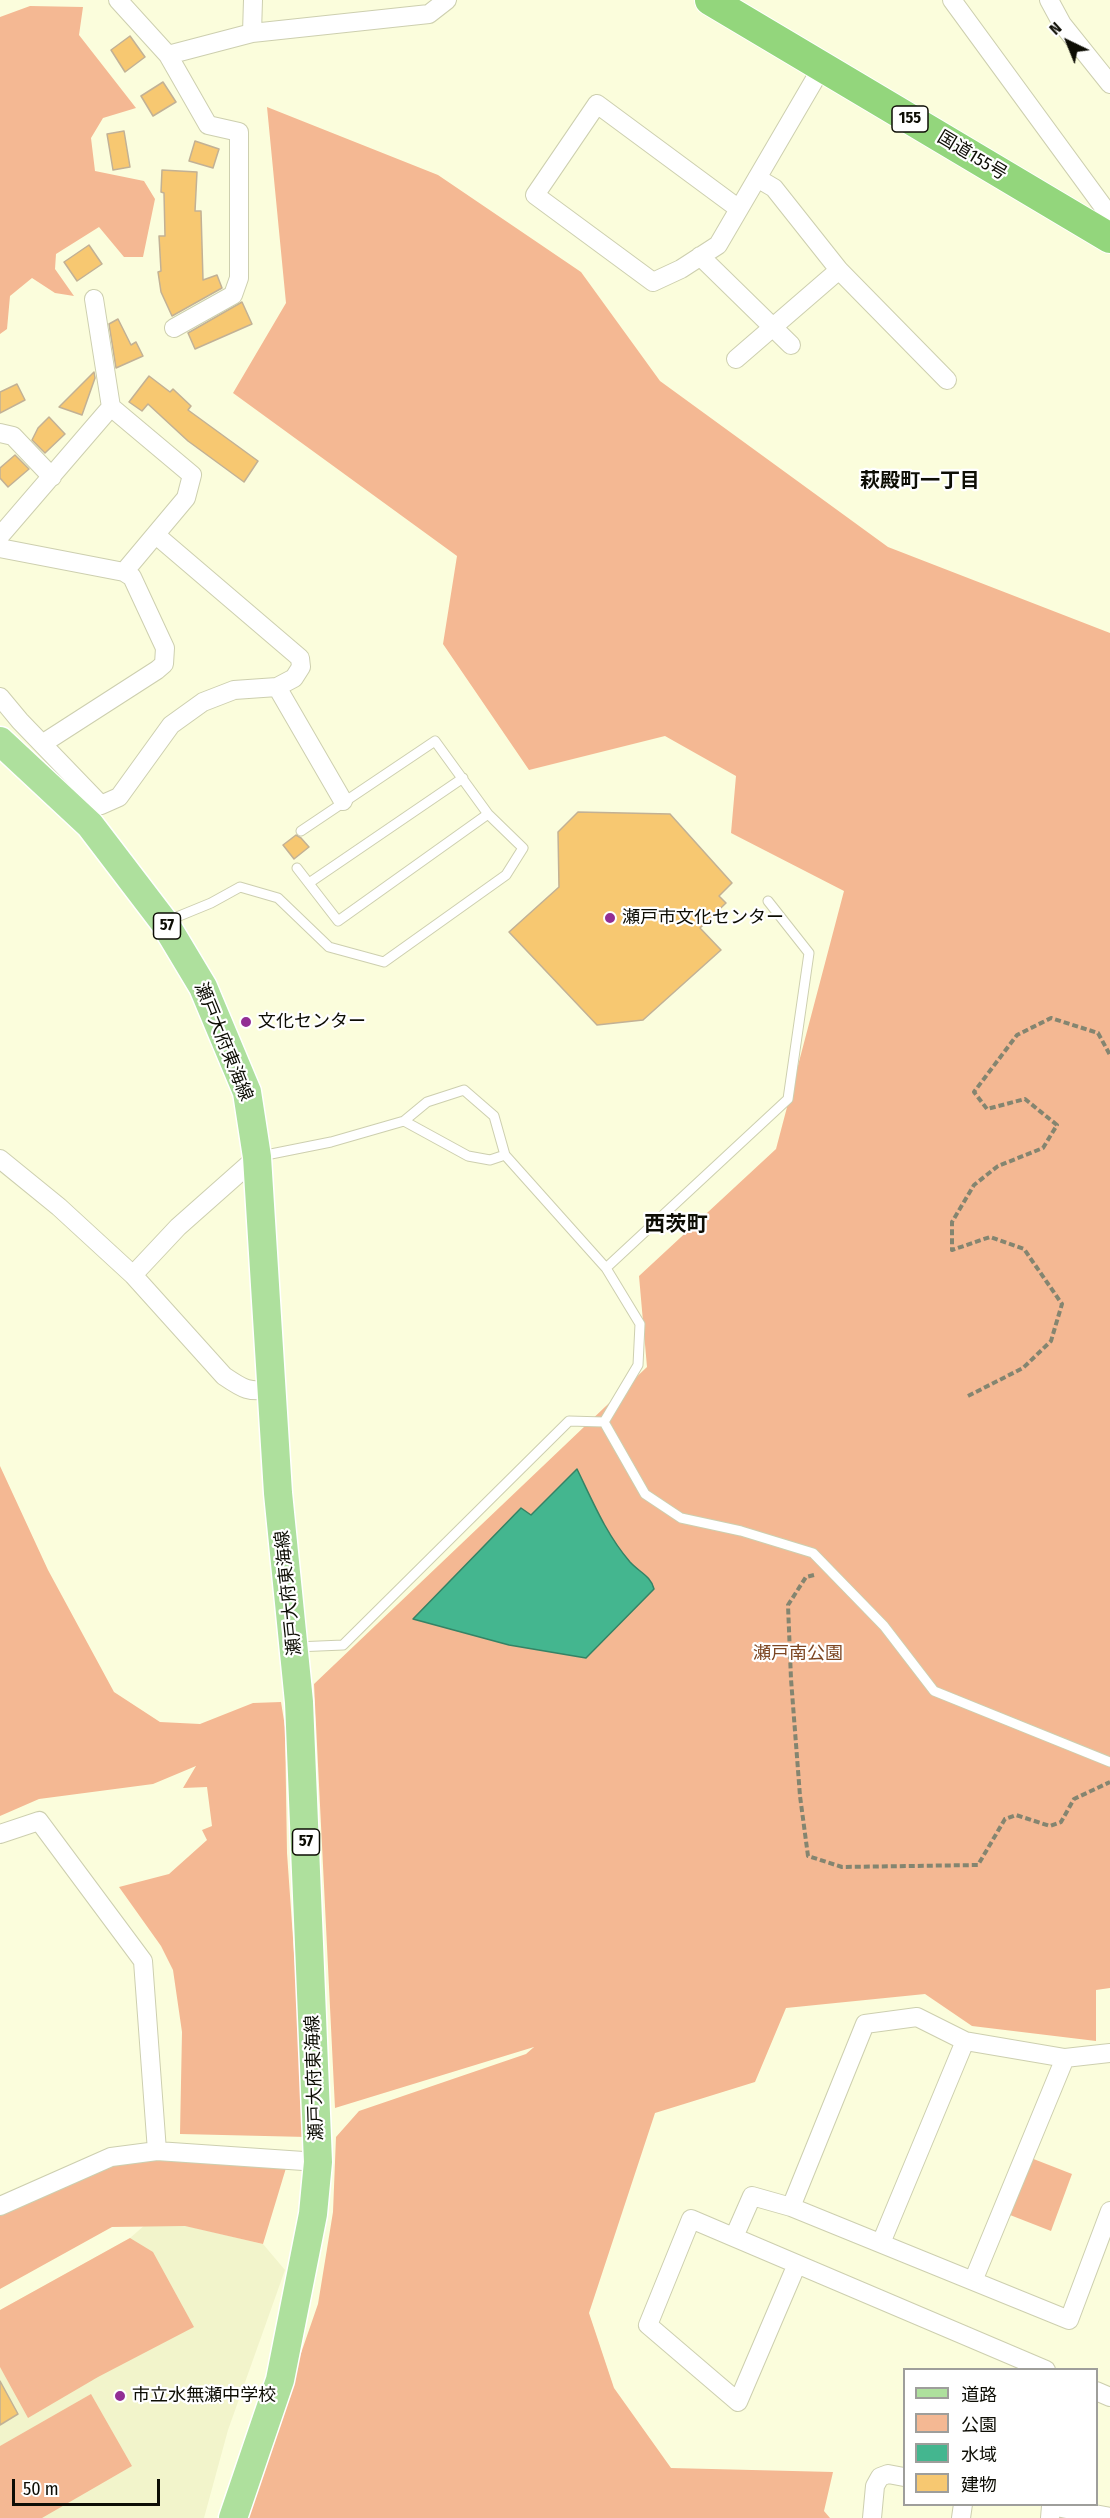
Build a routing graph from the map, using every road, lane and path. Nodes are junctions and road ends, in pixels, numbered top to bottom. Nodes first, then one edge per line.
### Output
1 (118, 0) edge
2 (253, 0) edge
3 (447, 0) edge
4 (711, 0) edge
5 (952, 0) edge
6 (1049, 0) edge
7 (252, 33) junction
8 (168, 55) junction
9 (822, 67) junction
10 (1110, 84) edge
11 (757, 178) junction
12 (739, 209) junction
13 (1110, 216) edge
14 (1110, 238) edge
15 (700, 256) junction
16 (839, 270) junction
17 (94, 299) dead end
18 (773, 327) junction
19 (174, 328) dead end
20 (791, 345) dead end
21 (736, 359) dead end
22 (948, 380) dead end
23 (111, 407) junction
24 (0, 433) edge
25 (52, 477) junction
26 (156, 535) junction
27 (0, 536) edge
28 (0, 548) edge
29 (124, 572) junction
30 (277, 687) junction
31 (0, 697) edge
32 (0, 741) edge
33 (42, 744) junction
34 (463, 778) junction
35 (343, 801) junction
36 (489, 814) junction
37 (301, 831) dead end
38 (297, 868) dead end
39 (309, 883) junction
40 (768, 901) dead end
41 (164, 922) junction
42 (1110, 1055) edge
43 (404, 1121) junction
44 (505, 1155) junction
45 (257, 1157) junction
46 (0, 1159) edge
47 (606, 1268) junction
48 (133, 1275) junction
49 (272, 1389) junction
50 (968, 1396) dead end
51 (604, 1422) junction
52 (829, 1570) junction
53 (294, 1647) junction
54 (1110, 1762) edge
55 (1110, 1782) edge
56 (0, 1834) edge
57 (965, 2041) junction
58 (1110, 2053) edge
59 (1065, 2058) junction
60 (157, 2151) junction
61 (318, 2162) junction
62 (0, 2206) edge
63 (791, 2207) junction
64 (1110, 2211) edge
65 (734, 2237) junction
66 (881, 2243) junction
67 (797, 2264) junction
68 (973, 2281) junction
69 (1020, 2365) edge
70 (1036, 2368) edge
71 (903, 2477) edge
72 (1110, 2517) edge
73 (233, 2518) edge
74 (872, 2518) edge
75 (1050, 2518) edge

1 - 8 street
2 - 7 street
3 - 7 street
4 - 9 highway, 国道155号 / 155
5 - 13 street
6 - 10 street
7 - 8 street
8 - 19 street
9 - 11 street
9 - 14 highway, 国道155号 / 155
11 - 12 street
11 - 16 street
12 - 15 street
12 - 15 street
15 - 18 street
16 - 18 street
16 - 22 street
17 - 23 street
18 - 20 street
18 - 21 street
23 - 25 street
23 - 26 street
24 - 25 street
25 - 27 street
26 - 29 street
26 - 30 street
28 - 29 street
29 - 33 street
30 - 33 street
30 - 35 street
31 - 33 street
32 - 41 main road, 瀬戸大府東海線 / 57
34 - 35 lane
34 - 36 lane
34 - 39 lane
35 - 37 lane
36 - 39 lane
36 - 41 lane
38 - 39 lane
40 - 47 lane
41 - 45 main road, 瀬戸大府東海線 / 57
42 - 50 path
43 - 44 lane
43 - 44 lane
43 - 45 lane
44 - 47 lane
45 - 48 street
45 - 49 main road, 瀬戸大府東海線 / 57
46 - 48 street
47 - 51 lane
48 - 49 street
49 - 53 main road, 瀬戸大府東海線 / 57
51 - 52 lane
51 - 53 lane
52 - 54 lane
52 - 55 path
53 - 61 main road, 瀬戸大府東海線 / 57
56 - 60 street
57 - 59 street
57 - 63 street
57 - 66 street
58 - 59 street
59 - 68 street
60 - 61 street
60 - 62 street
61 - 73 main road, 瀬戸大府東海線 / 57
63 - 65 street
63 - 66 street
64 - 68 street
65 - 67 street
65 - 67 street
66 - 68 street
67 - 69 street
69 - 70 street
71 - 74 street
72 - 75 street

